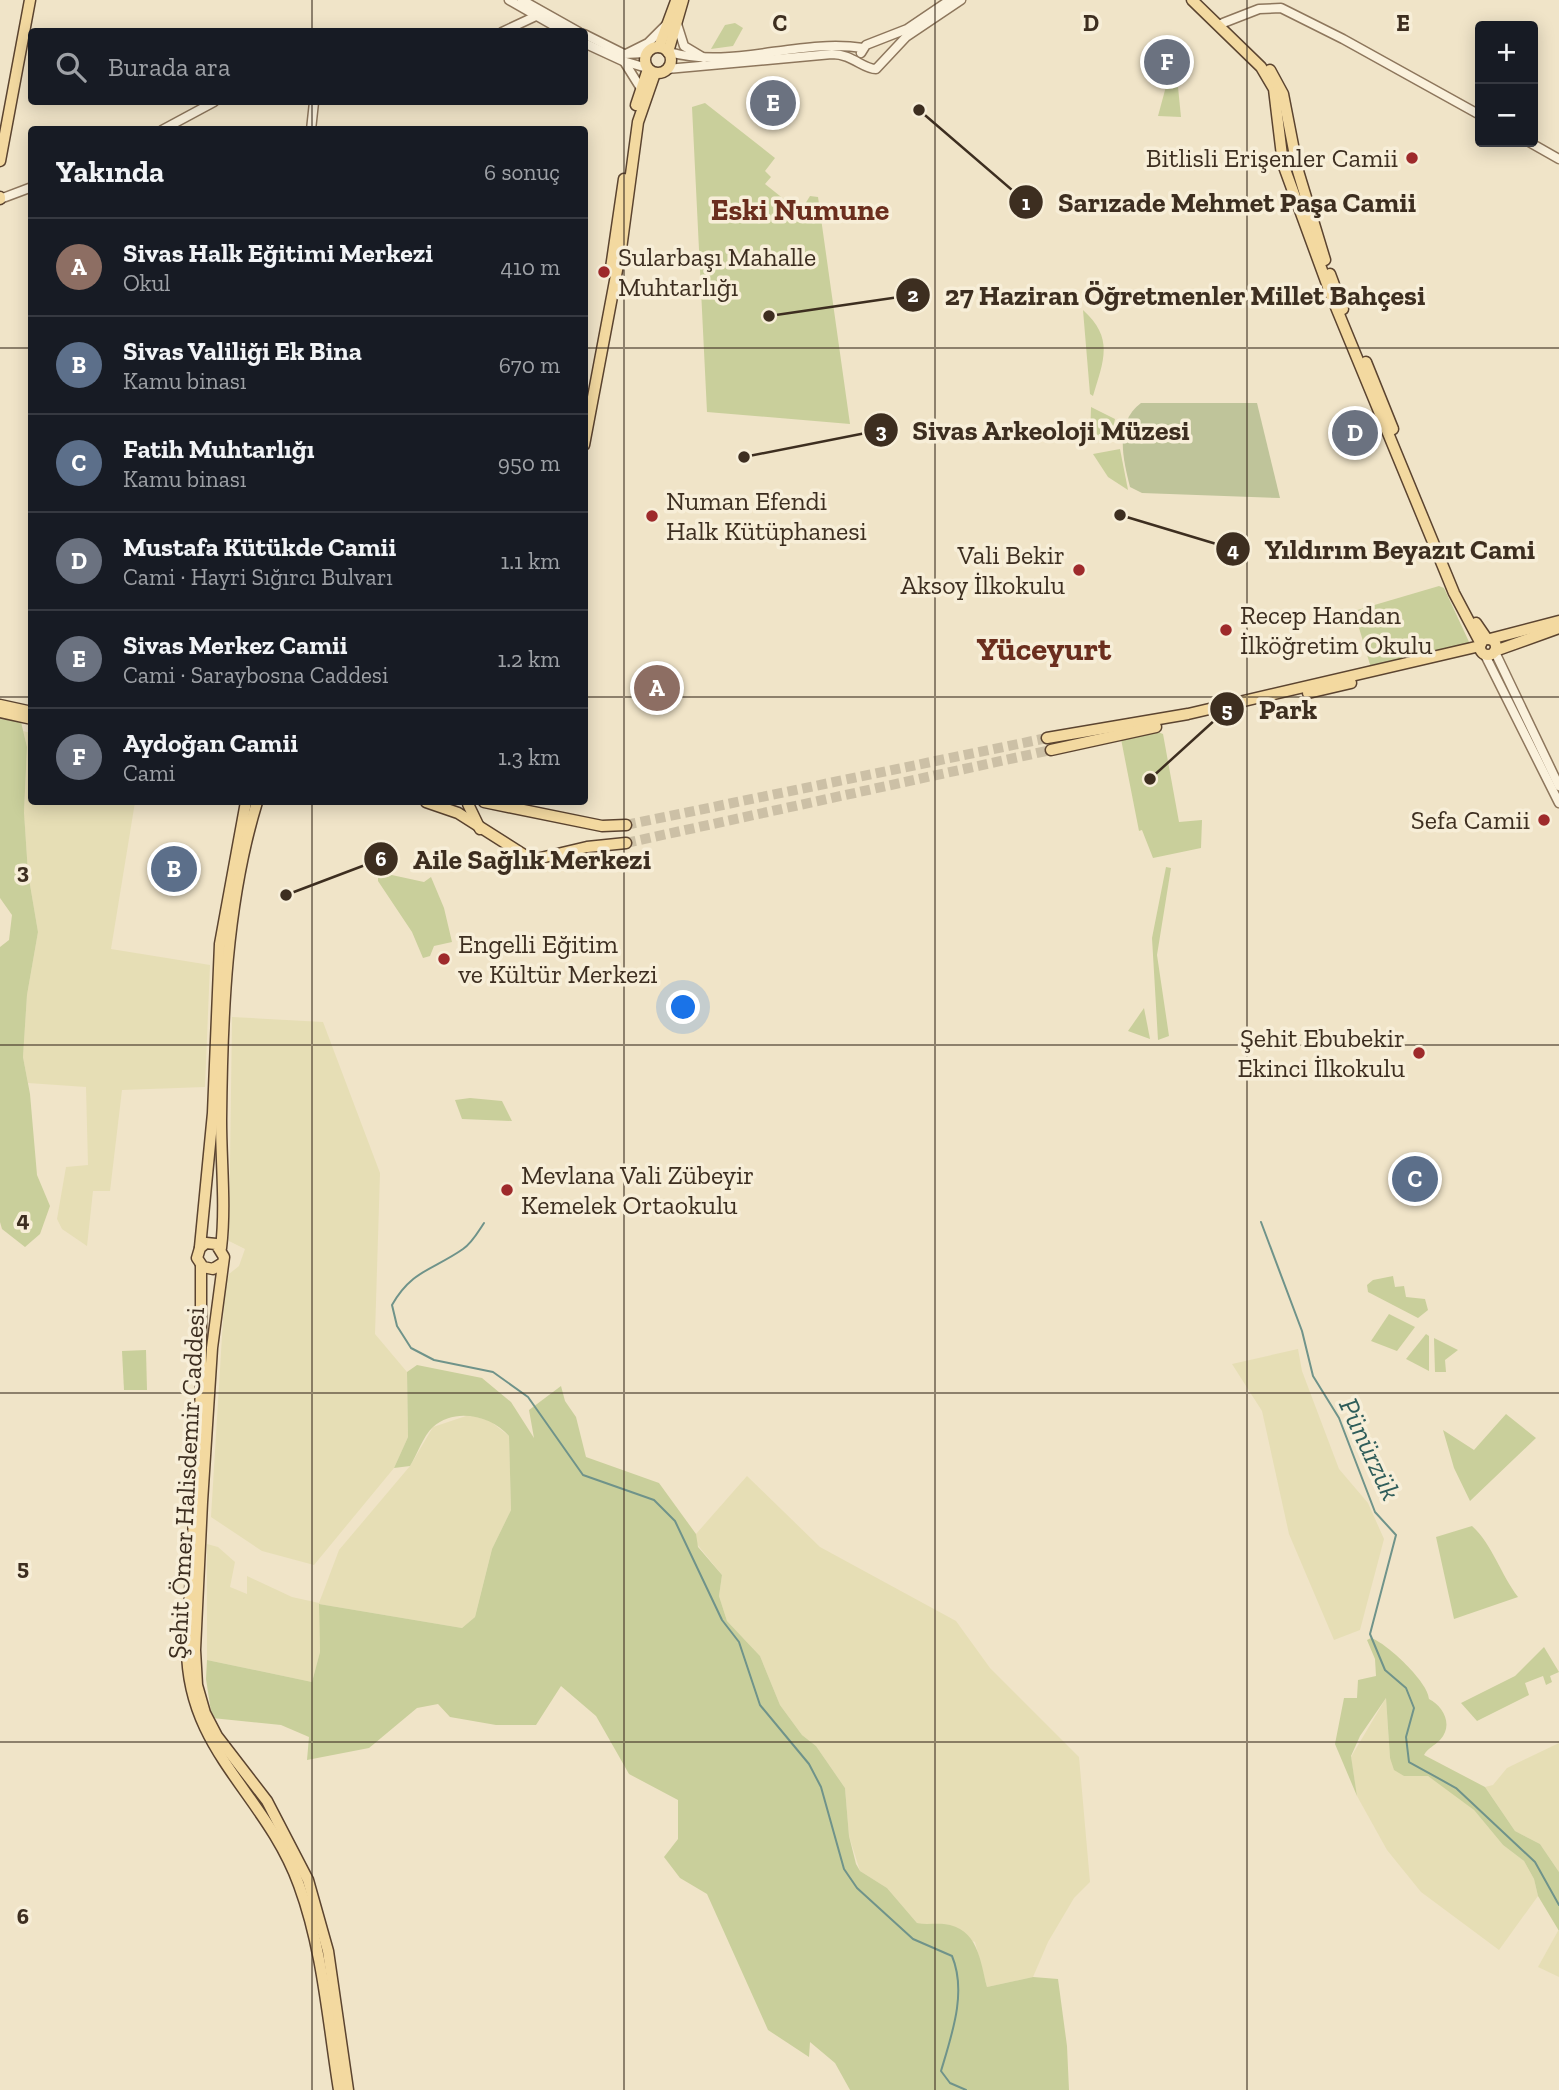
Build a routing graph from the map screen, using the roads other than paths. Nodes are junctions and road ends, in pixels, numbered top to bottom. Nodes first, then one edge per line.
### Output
1 (30, 0) edge
2 (509, 0) edge
3 (522, 0) edge
4 (676, 0) edge
5 (683, 0) edge
6 (950, 0) edge
7 (961, 0) edge
8 (1192, 0) edge
9 (1200, 0) edge
10 (536, 16) junction
11 (1223, 23) junction
12 (672, 24) junction
13 (510, 28) edge
14 (558, 28) edge
15 (572, 28) edge
16 (588, 36) edge
17 (875, 43) junction
18 (588, 44) edge
19 (863, 48) junction
20 (665, 50) junction
21 (646, 53) junction
22 (624, 58) junction
23 (704, 58) junction
24 (886, 58) junction
25 (861, 61) junction
26 (667, 69) junction
27 (650, 70) junction
28 (640, 87) junction
29 (208, 105) edge
30 (314, 105) edge
31 (1475, 112) edge
32 (169, 126) edge
33 (311, 126) edge
34 (1293, 139) junction
35 (1280, 140) junction
36 (1538, 147) edge
37 (1559, 159) edge
38 (0, 161) edge
39 (1293, 173) junction
40 (28, 188) edge
41 (0, 198) edge
42 (588, 383) edge
43 (588, 424) edge
44 (1559, 621) edge
45 (1559, 628) edge
46 (1487, 647) junction
47 (0, 705) edge
48 (28, 711) edge
49 (0, 712) edge
50 (28, 718) edge
51 (1047, 738) tunnel mouth
52 (1051, 750) tunnel mouth
53 (1559, 786) edge
54 (1559, 803) edge
55 (245, 805) edge
56 (256, 805) edge
57 (469, 805) edge
58 (499, 805) edge
59 (452, 808) edge
60 (626, 825) tunnel mouth
61 (481, 830) junction
62 (626, 844) tunnel mouth
63 (200, 1247) junction
64 (221, 1248) junction
65 (221, 1264) junction
66 (201, 1266) junction
67 (338, 2090) edge
68 (348, 2090) edge

1 - 38 main road
2 - 10 street
3 - 15 street
4 - 12 main road
5 - 12 main road
6 - 17 street
7 - 24 street
8 - 35 main road
9 - 11 main road
10 - 13 street
10 - 14 street
11 - 31 street
11 - 34 main road
12 - 20 main road
12 - 22 street
12 - 23 street
16 - 22 street
17 - 19 street
17 - 24 street
18 - 22 street
19 - 23 street
19 - 25 street
20 - 21 main road
20 - 23 street
20 - 26 main road
21 - 22 street
21 - 27 main road
22 - 27 street
22 - 28 street
24 - 25 street
25 - 26 street
26 - 27 main road
27 - 28 main road
27 - 43 main road
28 - 42 main road
29 - 32 street
30 - 33 street
34 - 35 main road
34 - 39 main road
35 - 39 main road
36 - 37 street
39 - 46 main road
40 - 41 street
44 - 46 main road
45 - 46 main road
46 - 51 main road
46 - 52 main road
46 - 53 street
46 - 54 street
47 - 48 main road
49 - 50 main road
55 - 63 main road
56 - 64 main road
57 - 61 main road
58 - 60 main road
59 - 61 main road
61 - 62 main road
63 - 64 main road
63 - 66 main road
64 - 65 main road
65 - 66 main road
65 - 68 main road, Şehit Ömer Halisdemir Caddesi
66 - 67 main road, Şehit Ömer Halisdemir Caddesi

